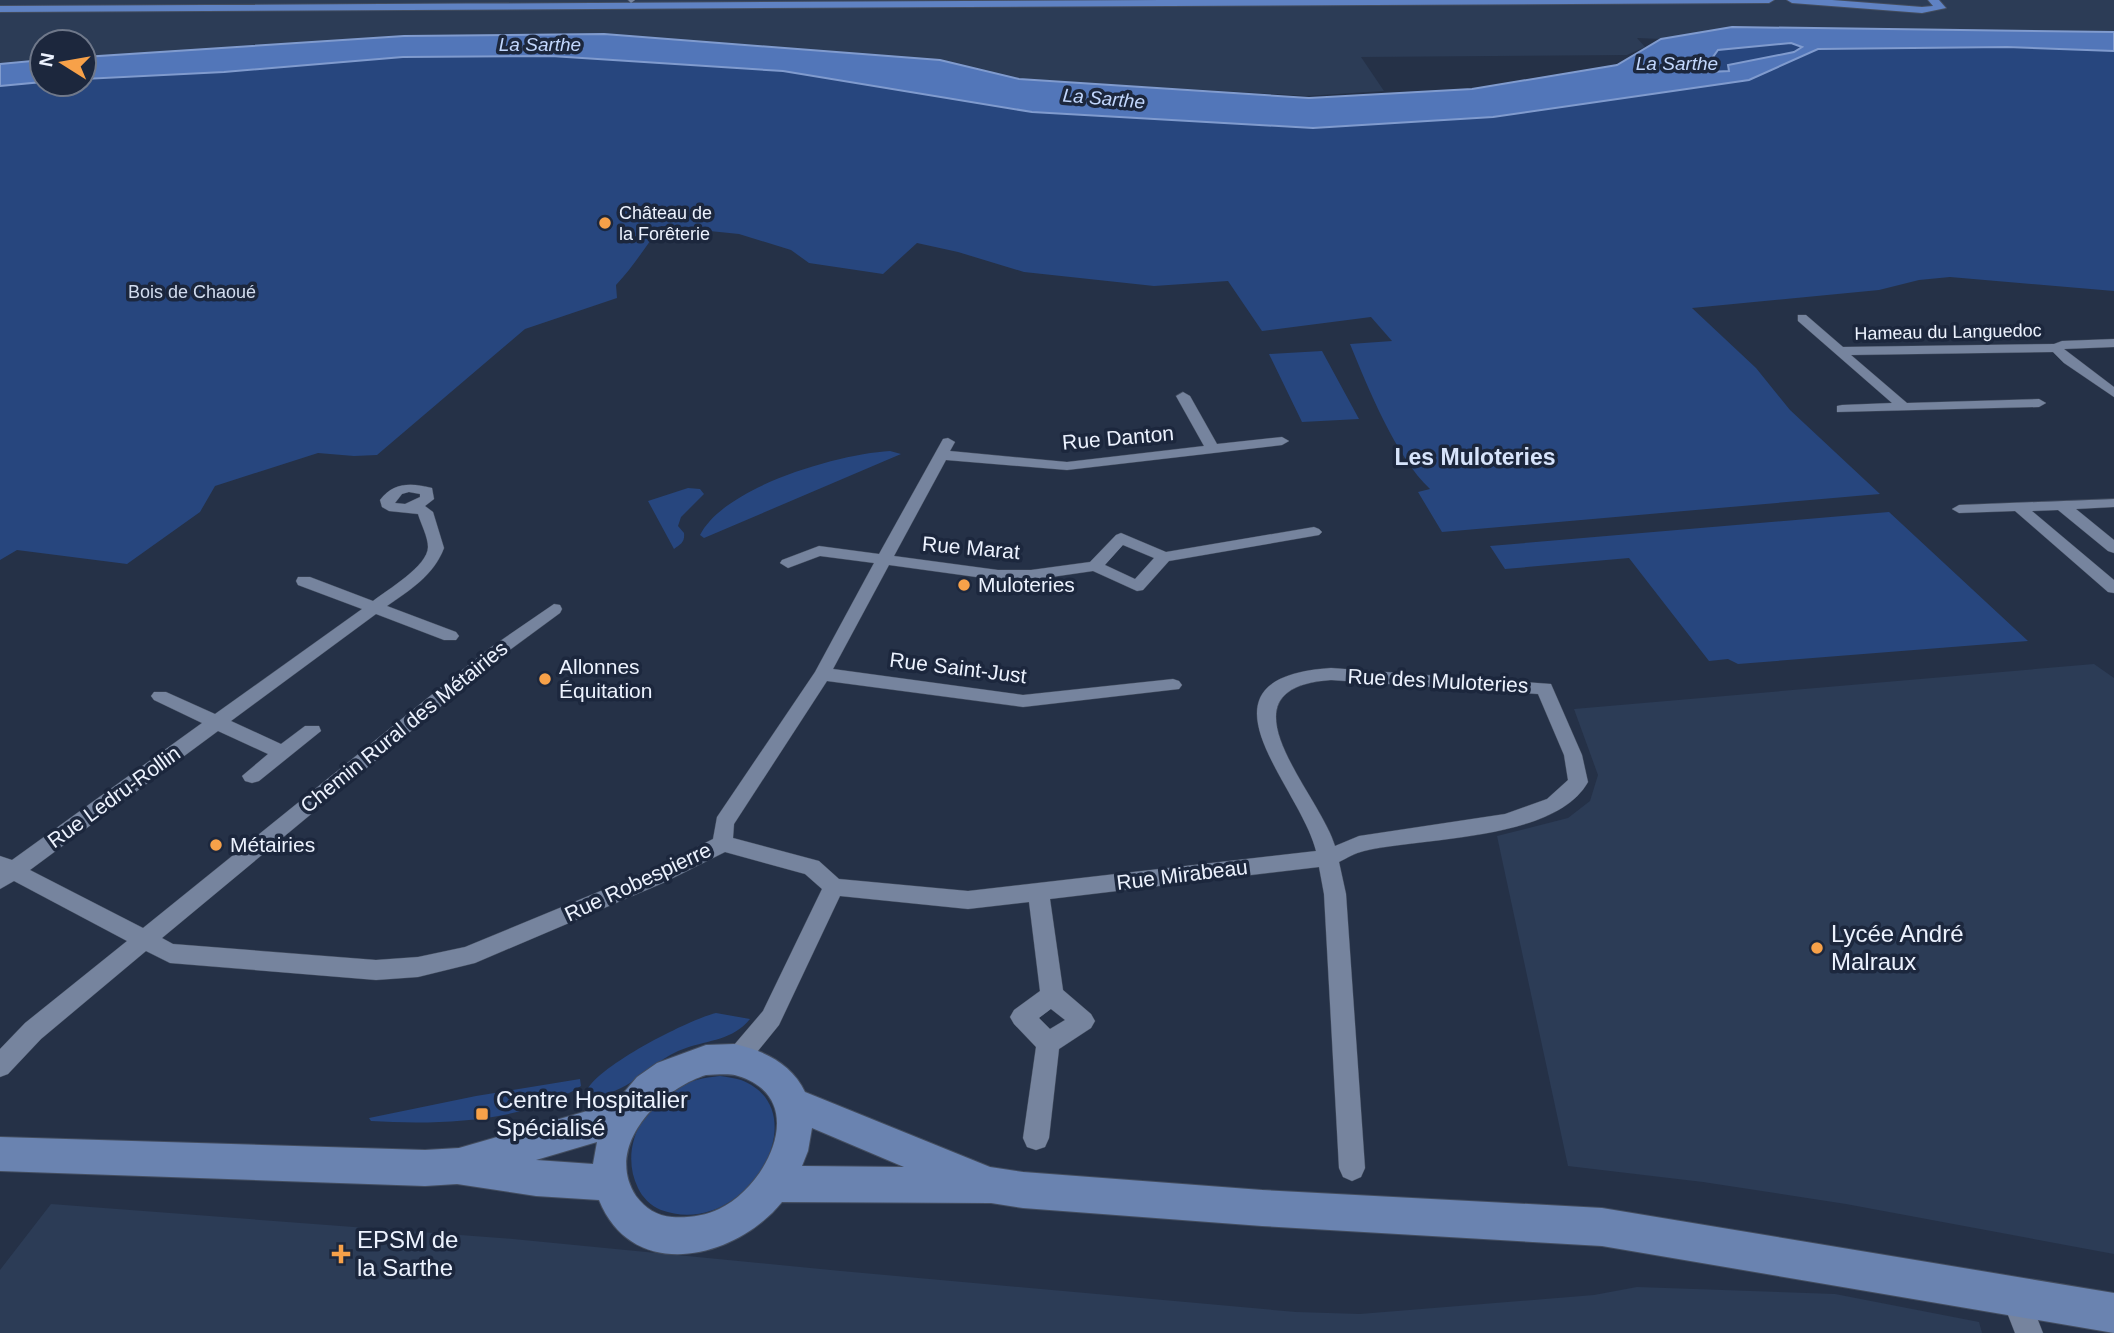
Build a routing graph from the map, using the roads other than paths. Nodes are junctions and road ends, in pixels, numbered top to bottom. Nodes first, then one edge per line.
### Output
1 (1312, 0) edge
2 (1769, 0) edge
3 (1793, 0) edge
4 (1933, 0) edge
5 (752, 5) junction
6 (0, 7) edge
7 (1802, 318) dead end
8 (2114, 343) edge
9 (2056, 348) junction
10 (1842, 351) junction
11 (2114, 393) edge
12 (1183, 396) dead end
13 (2039, 403) dead end
14 (1904, 407) junction
15 (1842, 409) dead end
16 (1282, 441) dead end
17 (945, 448) joint
18 (1213, 449) junction
19 (2114, 503) edge
20 (2063, 506) junction
21 (415, 507) dead end
22 (2020, 508) junction
23 (1959, 509) dead end
24 (1314, 532) dead end
25 (2114, 548) edge
26 (1164, 557) junction
27 (884, 560) junction
28 (788, 562) dead end
29 (1095, 566) junction
30 (304, 581) dead end
31 (2114, 587) edge
32 (374, 606) junction
33 (554, 609) dead end
34 (450, 636) dead end
35 (822, 674) junction
36 (1173, 685) dead end
37 (160, 696) dead end
38 (216, 723) junction
39 (312, 731) dead end
40 (283, 753) junction
41 (252, 776) dead end
42 (723, 843) junction
43 (1327, 858) junction
44 (4, 872) edge
45 (834, 887) junction
46 (1038, 891) junction
47 (143, 942) junction
48 (1052, 995) junction
49 (1048, 1043) junction
50 (736, 1060) junction
51 (0, 1066) edge
52 (791, 1103) junction
53 (624, 1116) junction
54 (1036, 1138) dead end
55 (0, 1154) edge
56 (457, 1166) junction
57 (1352, 1168) dead end
58 (611, 1183) junction
59 (777, 1184) junction
60 (991, 1185) junction
61 (2014, 1294) junction
62 (2114, 1313) edge
63 (2029, 1333) edge

1 - 5 main road
2 - 5 main road
3 - 4 main road
5 - 6 main road
7 - 10 street, Hameau du Languedoc
8 - 9 street, Hameau du Languedoc
9 - 10 street, Hameau du Languedoc
9 - 11 street
10 - 14 street, Hameau du Languedoc
12 - 18 street, Rue Danton
13 - 14 street
14 - 15 street
16 - 18 street, Rue Danton
17 - 18 street, Rue Danton
17 - 27 street, Rue Robespierre
19 - 20 street
20 - 22 street
20 - 25 street
21 - 32 street, Rue Ledru-Rollin
22 - 23 street
22 - 31 street
24 - 26 street
26 - 29 street
26 - 29 street
27 - 28 street, Rue Marat
27 - 29 street, Rue Marat
27 - 35 street, Rue Robespierre
30 - 32 street
32 - 34 street
32 - 38 street, Rue Ledru-Rollin
33 - 47 street, Chemin Rural des Métairies
35 - 36 street, Rue Saint-Just
35 - 42 street, Rue Robespierre
37 - 38 street
38 - 40 street
38 - 44 street, Rue Ledru-Rollin
39 - 40 street
40 - 41 street
42 - 45 street
42 - 47 street, Rue Robespierre
43 - 43 street, Rue des Muloteries
43 - 46 street, Rue Mirabeau
43 - 57 street, Rue des Muloteries
44 - 47 street, Rue Robespierre
45 - 46 street, Rue Mirabeau
45 - 50 street
46 - 48 street
47 - 51 street, Chemin Rural des Métairies
48 - 49 street
48 - 49 street
49 - 54 street
50 - 52 street
50 - 53 street
52 - 59 street
52 - 60 street
53 - 56 street
53 - 58 street
55 - 56 street
56 - 58 street
58 - 59 street
59 - 60 street
60 - 61 street
61 - 62 street
61 - 63 street

